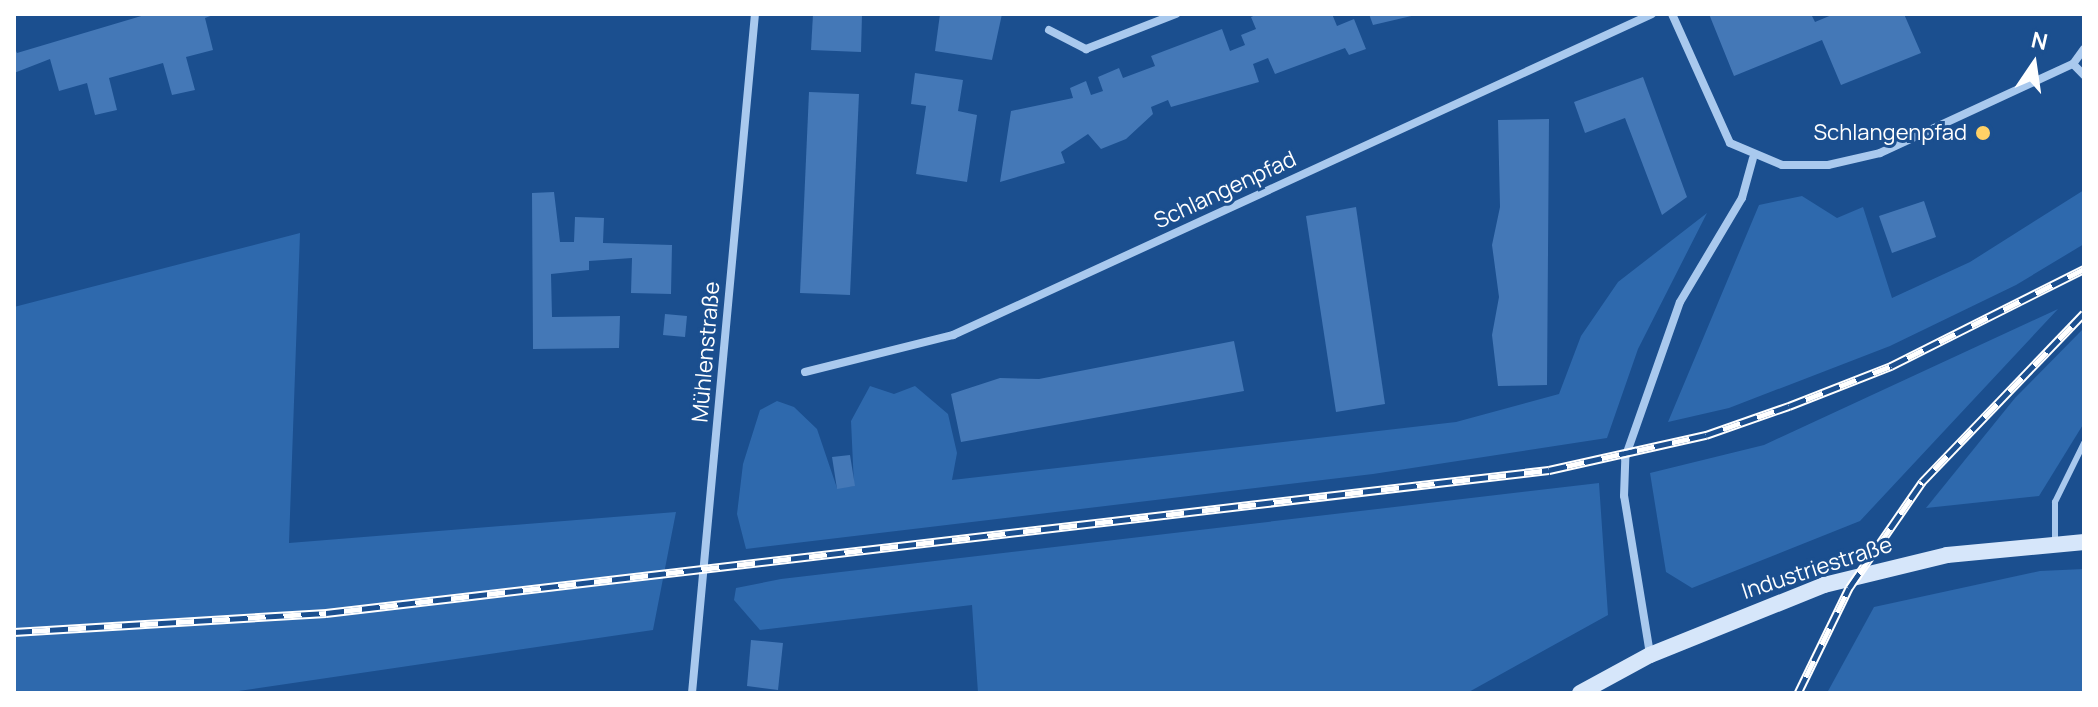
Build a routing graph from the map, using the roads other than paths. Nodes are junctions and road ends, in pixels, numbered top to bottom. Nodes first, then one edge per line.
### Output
1 (755, 14) edge
2 (1176, 14) edge
3 (1652, 14) edge
4 (1672, 14) edge
5 (1049, 30) dead end
6 (2084, 49) edge
7 (2073, 64) junction
8 (2084, 75) edge
9 (1753, 158) junction
10 (805, 372) dead end
11 (2084, 443) edge
12 (2055, 542) junction
13 (2084, 542) edge
14 (1650, 655) junction
15 (692, 693) edge
16 (1580, 693) edge

1 - 15 street, Mühlenstraße
2 - 5 street
3 - 10 street, Schlangenpfad
4 - 9 street
6 - 7 street
7 - 8 street
7 - 9 street
9 - 14 street
11 - 12 lane
12 - 13 main road, Industriestraße
12 - 14 main road, Industriestraße
14 - 16 main road, Industriestraße

